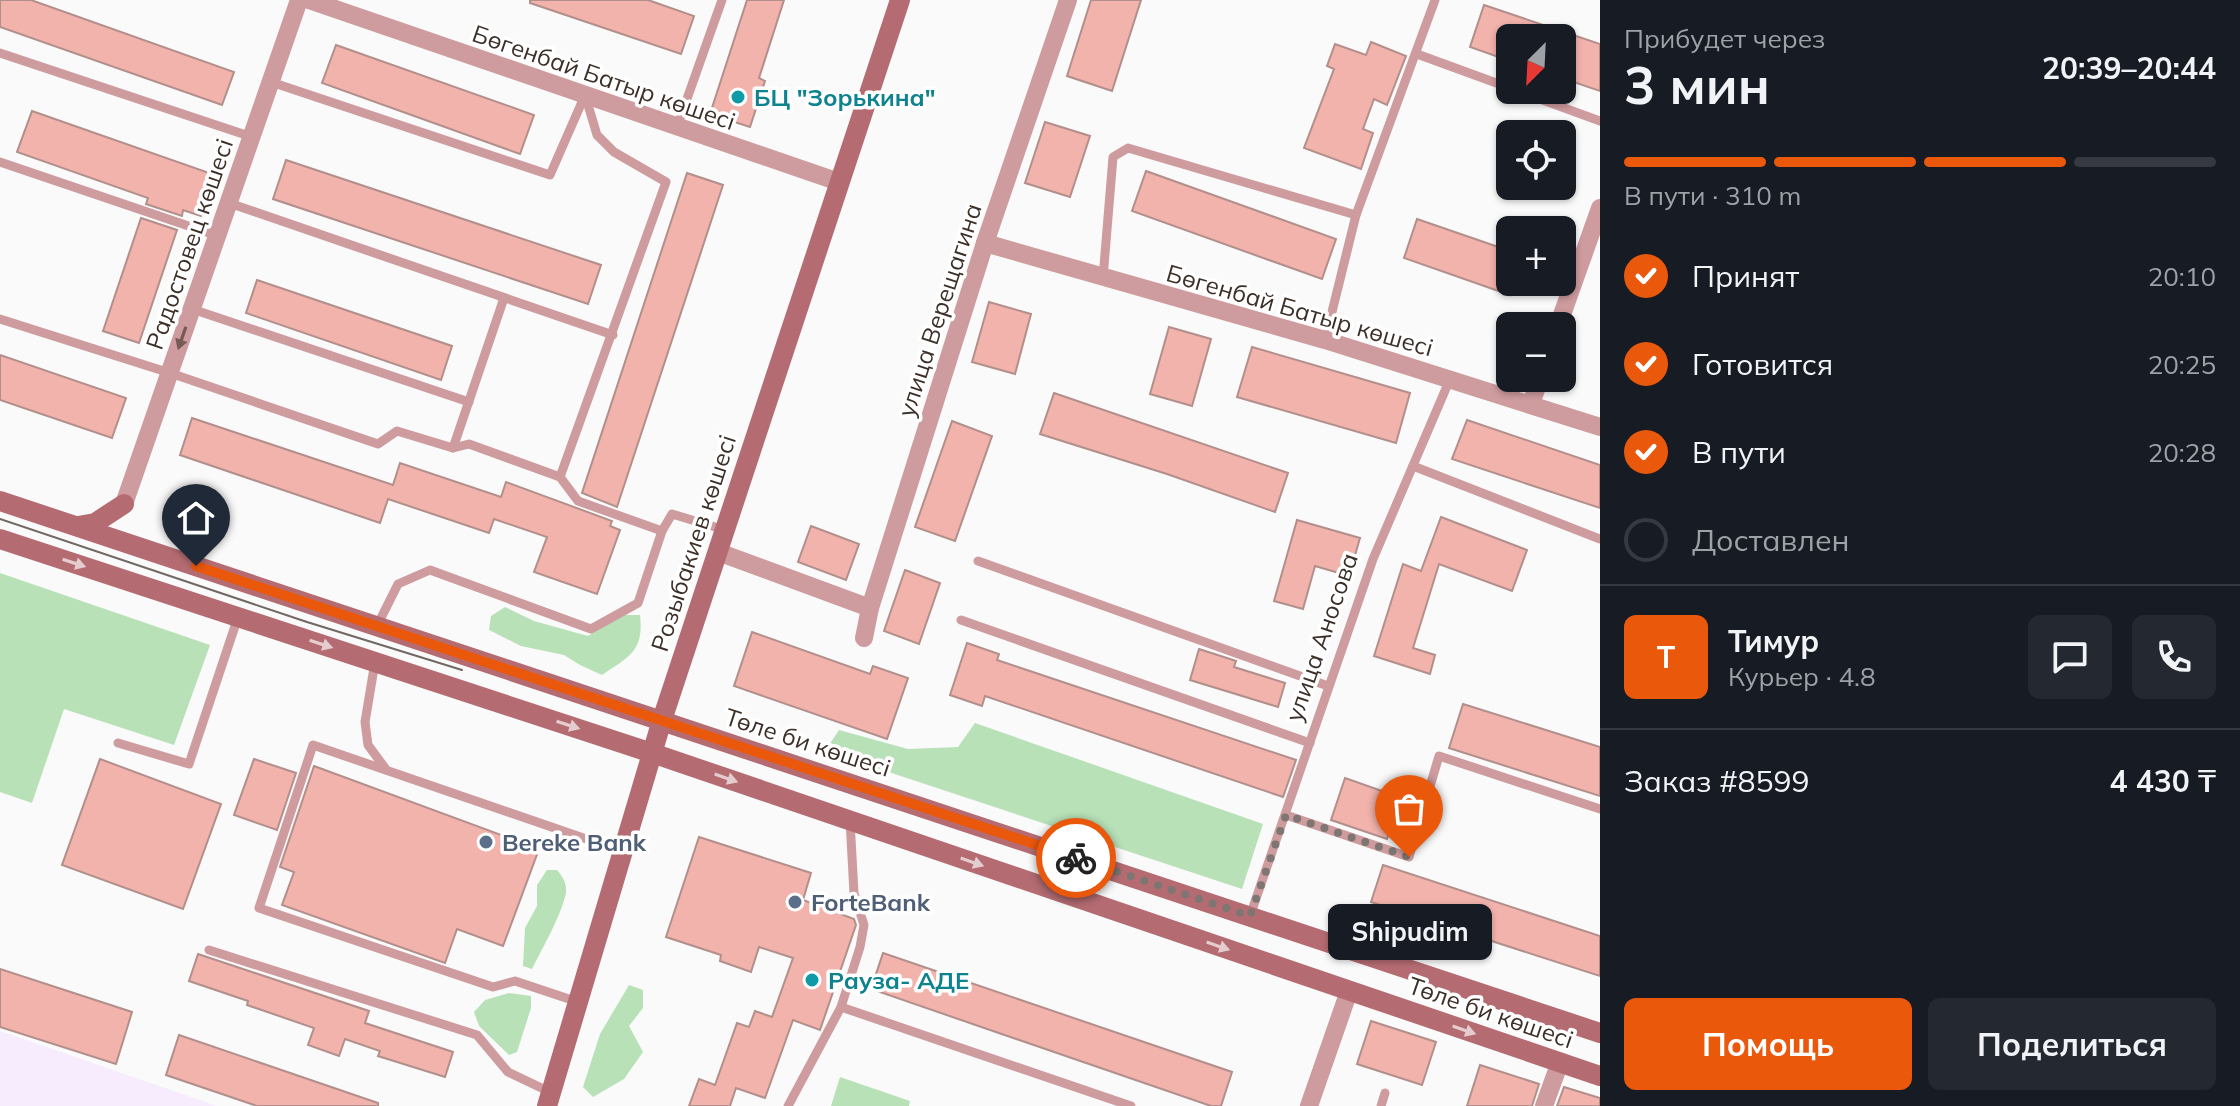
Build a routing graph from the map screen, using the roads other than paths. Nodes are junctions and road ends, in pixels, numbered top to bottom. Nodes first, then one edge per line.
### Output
1 (299, 0) edge
2 (309, 0) edge
3 (722, 0) edge
4 (900, 0) edge
5 (1068, 0) edge
6 (1435, 0) edge
7 (0, 53) edge
8 (1417, 54) junction
9 (271, 82) junction
10 (1496, 83) edge
11 (585, 95) junction
12 (1554, 104) edge
13 (1600, 121) edge
14 (677, 127) junction
15 (252, 137) junction
16 (0, 162) edge
17 (839, 182) junction
18 (229, 203) junction
19 (1600, 208) edge
20 (1356, 215) junction
21 (218, 236) junction
22 (985, 243) junction
23 (1103, 278) junction
24 (504, 298) junction
25 (192, 309) junction
26 (1563, 312) edge
27 (0, 319) edge
28 (613, 335) junction
29 (1325, 340) junction
30 (170, 373) junction
31 (1450, 379) junction
32 (1535, 392) edge
33 (469, 402) junction
34 (1531, 404) junction
35 (1600, 427) edge
36 (453, 448) junction
37 (1413, 466) junction
38 (560, 477) junction
39 (0, 501) edge
40 (124, 504) joint
41 (76, 526) junction
42 (725, 530) junction
43 (662, 531) junction
44 (0, 539) edge
45 (1600, 539) edge
46 (718, 552) junction
47 (978, 561) dead end
48 (870, 608) junction
49 (238, 617) junction
50 (961, 620) dead end
51 (377, 626) junction
52 (864, 638) dead end
53 (474, 658) junction
54 (375, 662) junction
55 (1328, 686) junction
56 (457, 689) junction
57 (662, 720) junction
58 (118, 743) dead end
59 (1310, 743) junction
60 (652, 753) junction
61 (385, 770) junction
62 (901, 800) junction
63 (1600, 809) edge
64 (1286, 815) junction
65 (850, 820) junction
66 (886, 833) junction
67 (624, 852) junction
68 (1250, 916) junction
69 (209, 950) dead end
70 (1349, 991) junction
71 (580, 1003) junction
72 (841, 1007) junction
73 (1600, 1033) edge
74 (1560, 1062) junction
75 (1600, 1076) edge
76 (1385, 1093) dead end
77 (549, 1100) edge
78 (788, 1106) edge
79 (1131, 1106) edge
80 (1309, 1106) edge
81 (1381, 1106) edge
82 (1544, 1106) edge

1 - 9 street, Радостовец көшесі
2 - 11 street, Бөгенбай Батыр көшесі
3 - 14 lane
4 - 17 main road, Розыбакиев көшесі
5 - 22 street, улица Верещагина
6 - 8 lane
7 - 15 lane
8 - 10 lane
8 - 20 lane
9 - 11 lane
9 - 15 street, Радостовец көшесі
11 - 14 street, Бөгенбай Батыр көшесі
11 - 28 lane
12 - 13 lane
14 - 17 street, Бөгенбай Батыр көшесі
15 - 18 street, Радостовец көшесі
16 - 21 lane
17 - 42 main road, Розыбакиев көшесі
18 - 21 street, Радостовец көшесі
18 - 24 lane
19 - 26 street
20 - 23 lane
20 - 29 lane
21 - 25 street, Радостовец көшесі
22 - 23 street, Бөгенбай Батыр көшесі
22 - 48 street, улица Верещагина
23 - 29 street, Бөгенбай Батыр көшесі
24 - 28 lane
24 - 33 lane
25 -> 30 street, Радостовец көшесі
25 - 33 lane
27 - 30 lane
28 - 38 lane
29 - 31 street, Бөгенбай Батыр көшесі
30 - 36 lane
30 - 40 street, Радостовец көшесі
31 - 34 street, Бөгенбай Батыр көшесі
31 - 37 lane, улица Аносова
32 - 34 street
33 - 36 lane
34 - 35 street, Бөгенбай Батыр көшесі
36 - 38 lane
37 - 45 lane
37 - 55 lane, улица Аносова
38 - 43 lane
39 - 41 main road, Төле би көшесі
40 - 41 main road
41 - 51 main road, Төле би көшесі
42 - 43 lane
42 - 46 main road, Розыбакиев көшесі
43 - 51 lane
44 -> 49 main road, Төле би көшесі
46 - 48 street
46 - 57 main road, Розыбакиев көшесі
47 - 55 lane
48 - 52 street, улица Верещагина
49 -> 54 main road, Төле би көшесі
49 - 58 lane
50 - 59 lane
51 - 53 main road, Төле би көшесі
53 - 56 main road
53 - 57 main road, Төле би көшесі
54 - 56 main road, Төле би көшесі
54 - 61 lane
55 - 59 lane, улица Аносова
56 -> 60 main road, Төле би көшесі
57 - 60 main road, Розыбакиев көшесі
57 - 62 main road, Төле би көшесі
59 - 64 lane, улица Аносова
60 -> 65 main road, Төле би көшесі
60 - 67 main road, Розыбакиев көшесі
61 - 67 lane
61 - 71 lane
62 - 66 main road
62 - 68 main road, Төле би көшесі
63 - 64 lane
64 - 68 lane, улица Аносова
65 - 66 main road, Төле би көшесі
65 - 72 lane
66 -> 70 main road, Төле би көшесі
67 - 71 main road, Розыбакиев көшесі
68 - 73 main road, Төле би көшесі
69 - 77 lane
70 -> 74 main road, Төле би көшесі
70 - 80 street
71 - 77 main road, Розыбакиев көшесі
72 - 78 lane
72 - 79 lane
74 - 75 main road, Төле би көшесі
74 - 82 street
76 - 81 lane

